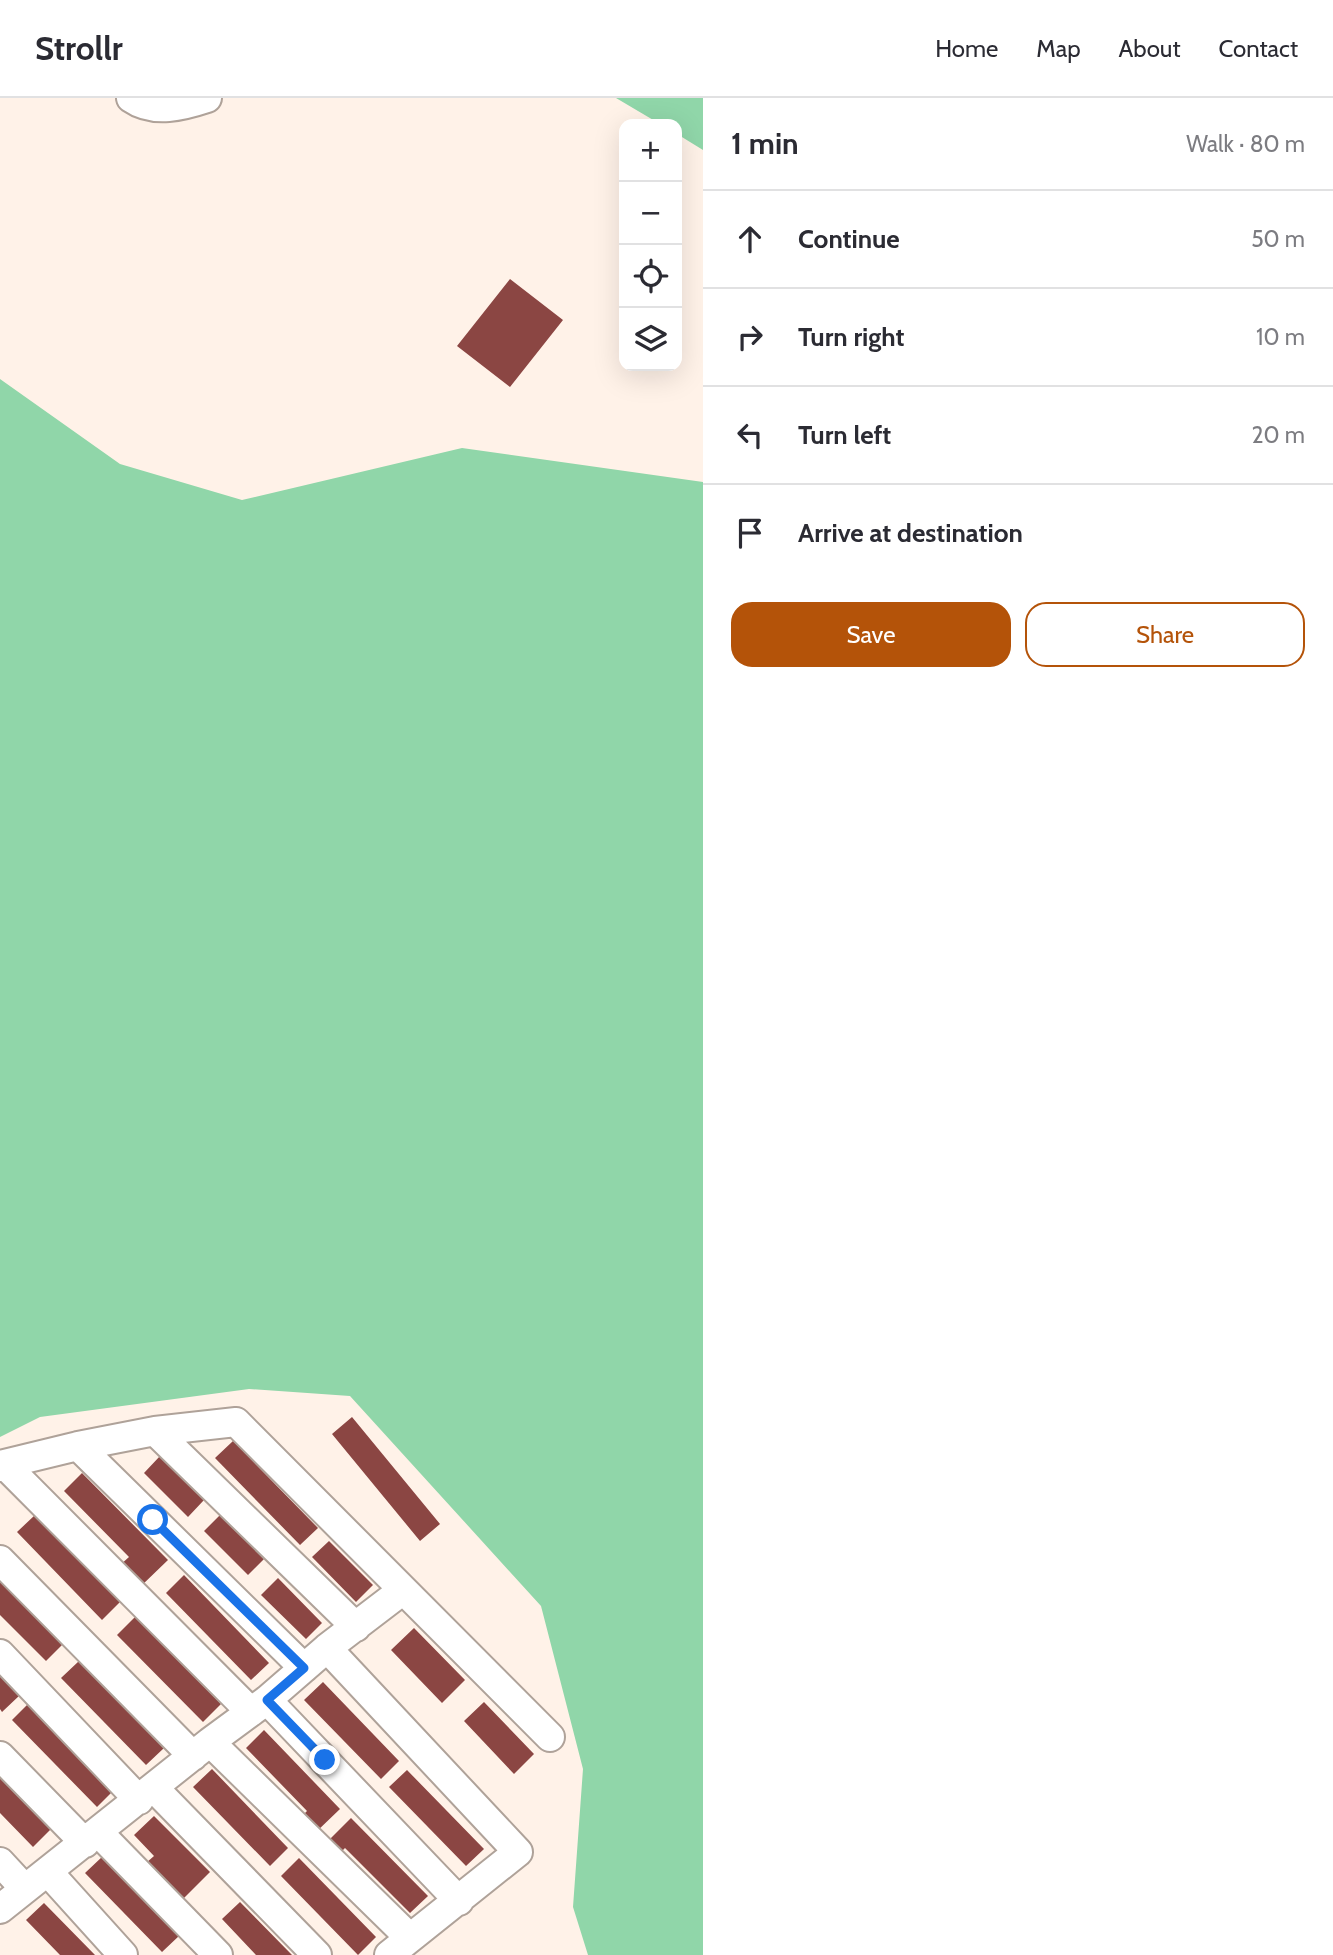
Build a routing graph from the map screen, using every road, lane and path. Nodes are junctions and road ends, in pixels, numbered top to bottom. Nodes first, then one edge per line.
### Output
1 (131, 98) edge
2 (207, 98) edge
3 (155, 1431) junction
4 (78, 1446) junction
5 (2, 1466) edge
6 (0, 1560) edge
7 (403, 1590) junction
8 (356, 1627) junction
9 (327, 1648) junction
10 (0, 1654) edge
11 (304, 1668) junction
12 (259, 1706) junction
13 (550, 1737) dead end
14 (202, 1749) junction
15 (0, 1756) edge
16 (146, 1794) junction
17 (92, 1837) junction
18 (0, 1862) edge
19 (49, 1872) junction
20 (25, 1889) junction
21 (459, 1901) junction
22 (0, 1909) edge
23 (410, 1938) junction
24 (123, 1955) edge
25 (218, 1955) edge
26 (317, 1955) edge
27 (388, 1955) edge

1 - 2 street
3 - 4 street
3 - 7 street
3 - 8 street
4 - 5 street
4 - 11 street
5 - 12 street
6 - 14 street
7 - 8 street
7 - 13 street
8 - 9 street
9 - 11 street
9 - 21 street
10 - 16 street
11 - 12 street
12 - 14 street
12 - 21 street
14 - 16 street
14 - 23 street
15 - 17 street
16 - 17 street
16 - 26 street
17 - 19 street
17 - 25 street
18 - 20 street
19 - 20 street
19 - 24 street
20 - 22 street
21 - 23 street
23 - 27 street

